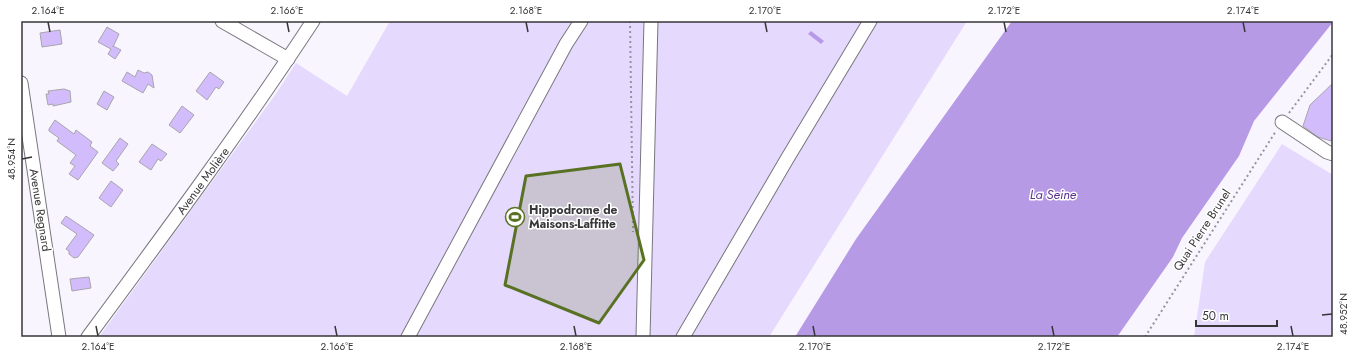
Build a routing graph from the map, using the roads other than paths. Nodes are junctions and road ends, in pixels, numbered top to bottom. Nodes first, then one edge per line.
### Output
1 (222, 21) edge
2 (313, 21) edge
3 (581, 21) edge
4 (651, 21) edge
5 (870, 21) edge
6 (288, 59) junction
7 (21, 83) edge
8 (1282, 122) road end
9 (1333, 154) edge
10 (59, 337) edge
11 (88, 337) edge
12 (408, 337) edge
13 (642, 337) edge
14 (683, 337) edge

1 - 6 street
2 - 6 street, Avenue Molière
3 - 12 street
4 - 13 street
5 - 14 street
6 - 11 street, Avenue Molière
7 - 10 street, Avenue Regnard
8 - 9 street

